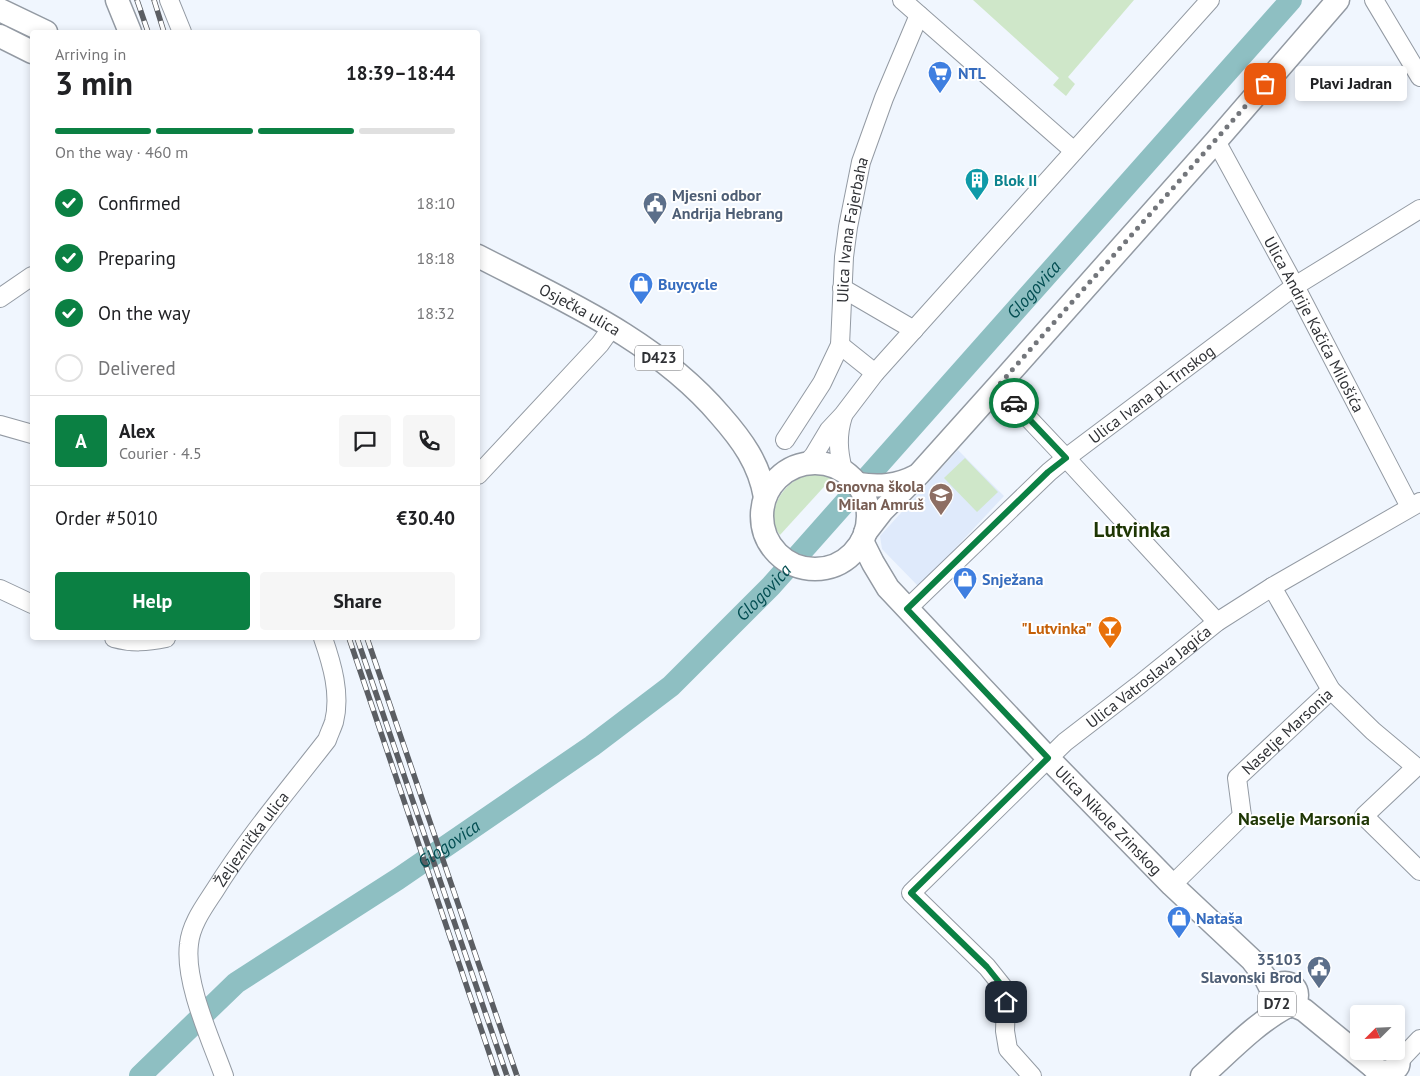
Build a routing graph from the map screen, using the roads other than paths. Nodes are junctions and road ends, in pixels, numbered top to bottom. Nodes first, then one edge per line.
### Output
1 (117, 0) edge
2 (168, 0) edge
3 (902, 0) edge
4 (1210, 0) edge
5 (1338, 0) edge
6 (1374, 0) edge
7 (0, 10) edge
8 (919, 15) junction
9 (0, 24) edge
10 (42, 30) edge
11 (129, 30) edge
12 (181, 30) edge
13 (0, 36) edge
14 (30, 38) edge
15 (30, 51) edge
16 (1417, 66) edge
17 (1216, 141) junction
18 (1074, 151) junction
19 (1420, 209) edge
20 (480, 242) edge
21 (480, 257) edge
22 (480, 270) edge
23 (30, 284) edge
24 (1295, 286) junction
25 (842, 288) junction
26 (0, 298) edge
27 (563, 300) junction
28 (612, 327) junction
29 (914, 330) junction
30 (840, 345) junction
31 (875, 373) junction
32 (998, 386) junction
33 (843, 415) junction
34 (0, 425) edge
35 (30, 433) edge
36 (739, 436) junction
37 (785, 440) dead end
38 (1066, 458) junction
39 (802, 464) junction
40 (480, 473) edge
41 (919, 474) junction
42 (854, 483) junction
43 (765, 497) junction
44 (1415, 504) edge
45 (864, 537) junction
46 (838, 564) junction
47 (1272, 587) junction
48 (888, 588) junction
49 (0, 590) edge
50 (30, 603) edge
51 (907, 609) junction
52 (1216, 622) junction
53 (123, 640) edge
54 (156, 640) edge
55 (324, 640) edge
56 (1331, 690) junction
57 (1048, 758) junction
58 (1420, 871) edge
59 (1172, 885) junction
60 (1285, 996) junction
61 (1350, 1035) edge
62 (1420, 1038) edge
63 (1350, 1042) edge
64 (1405, 1053) edge
65 (1374, 1060) edge
66 (1398, 1060) edge
67 (224, 1076) edge
68 (1032, 1076) edge
69 (1202, 1076) edge

1 - 11 main road
2 - 12 street
3 - 8 street
4 - 18 street
5 - 17 main road, D423
6 - 16 street
7 - 10 main road
8 - 18 street
8 - 25 street, Ulica Ivana Fajerbaha
9 - 14 main road
13 - 15 main road
17 - 24 street, Ulica Andrije Kačića Milošića
17 - 32 main road, D423
18 - 29 street
19 - 24 street, Ulica Ivana pl. Trnskog
20 - 27 main road
21 - 27 main road, Osječka ulica / D423
22 - 27 main road
23 - 26 street
24 - 38 street, Ulica Ivana pl. Trnskog
24 - 44 street, Ulica Andrije Kačića Milošića
25 - 29 street
25 - 30 street, Ulica Ivana Fajerbaha
27 - 28 main road, Osječka ulica / D423
28 - 36 main road, Osječka ulica / D423
28 - 40 street
29 - 31 street
30 - 31 street
30 - 37 street, Ulica Ivana Fajerbaha
31 - 33 street
32 - 38 street
32 - 41 main road, D423
33 - 39 street
33 - 42 street
34 - 35 street
36 - 39 main road, Osječka ulica / D423
36 - 43 main road, Osječka ulica / D423
38 - 51 street, Ulica Ivana pl. Trnskog
38 - 52 street
39 - 42 main road, D423
39 - 43 main road, D423
41 - 42 main road, D423
41 - 45 main road, D423
42 - 45 main road
43 - 46 main road, D423
44 - 47 street, Ulica Vatroslava Jagića
45 - 46 main road, D423
45 - 48 main road, Ulica Nikole Zrinskog / D72
46 - 48 main road, Ulica Nikole Zrinskog / D72
47 - 52 street, Ulica Vatroslava Jagića
47 - 56 street
48 - 51 main road, Ulica Nikole Zrinskog / D72
49 - 50 street
51 - 57 main road, Ulica Nikole Zrinskog / D72
52 - 57 street, Ulica Vatroslava Jagića
53 - 54 street
55 - 67 street, Željeznička ulica
56 - 58 street, Naselje Marsonia
56 - 59 street, Naselje Marsonia
57 - 59 main road, Ulica Nikole Zrinskog / D72
57 - 68 street, Ulica Vatroslava Jagića
59 - 60 main road, Ulica Nikole Zrinskog / D72
60 - 61 main road, Ulica Nikole Zrinskog
60 - 63 main road, Ulica Nikole Zrinskog
60 - 69 main road, D72
62 - 64 street
65 - 66 main road, Ulica Nikole Zrinskog

